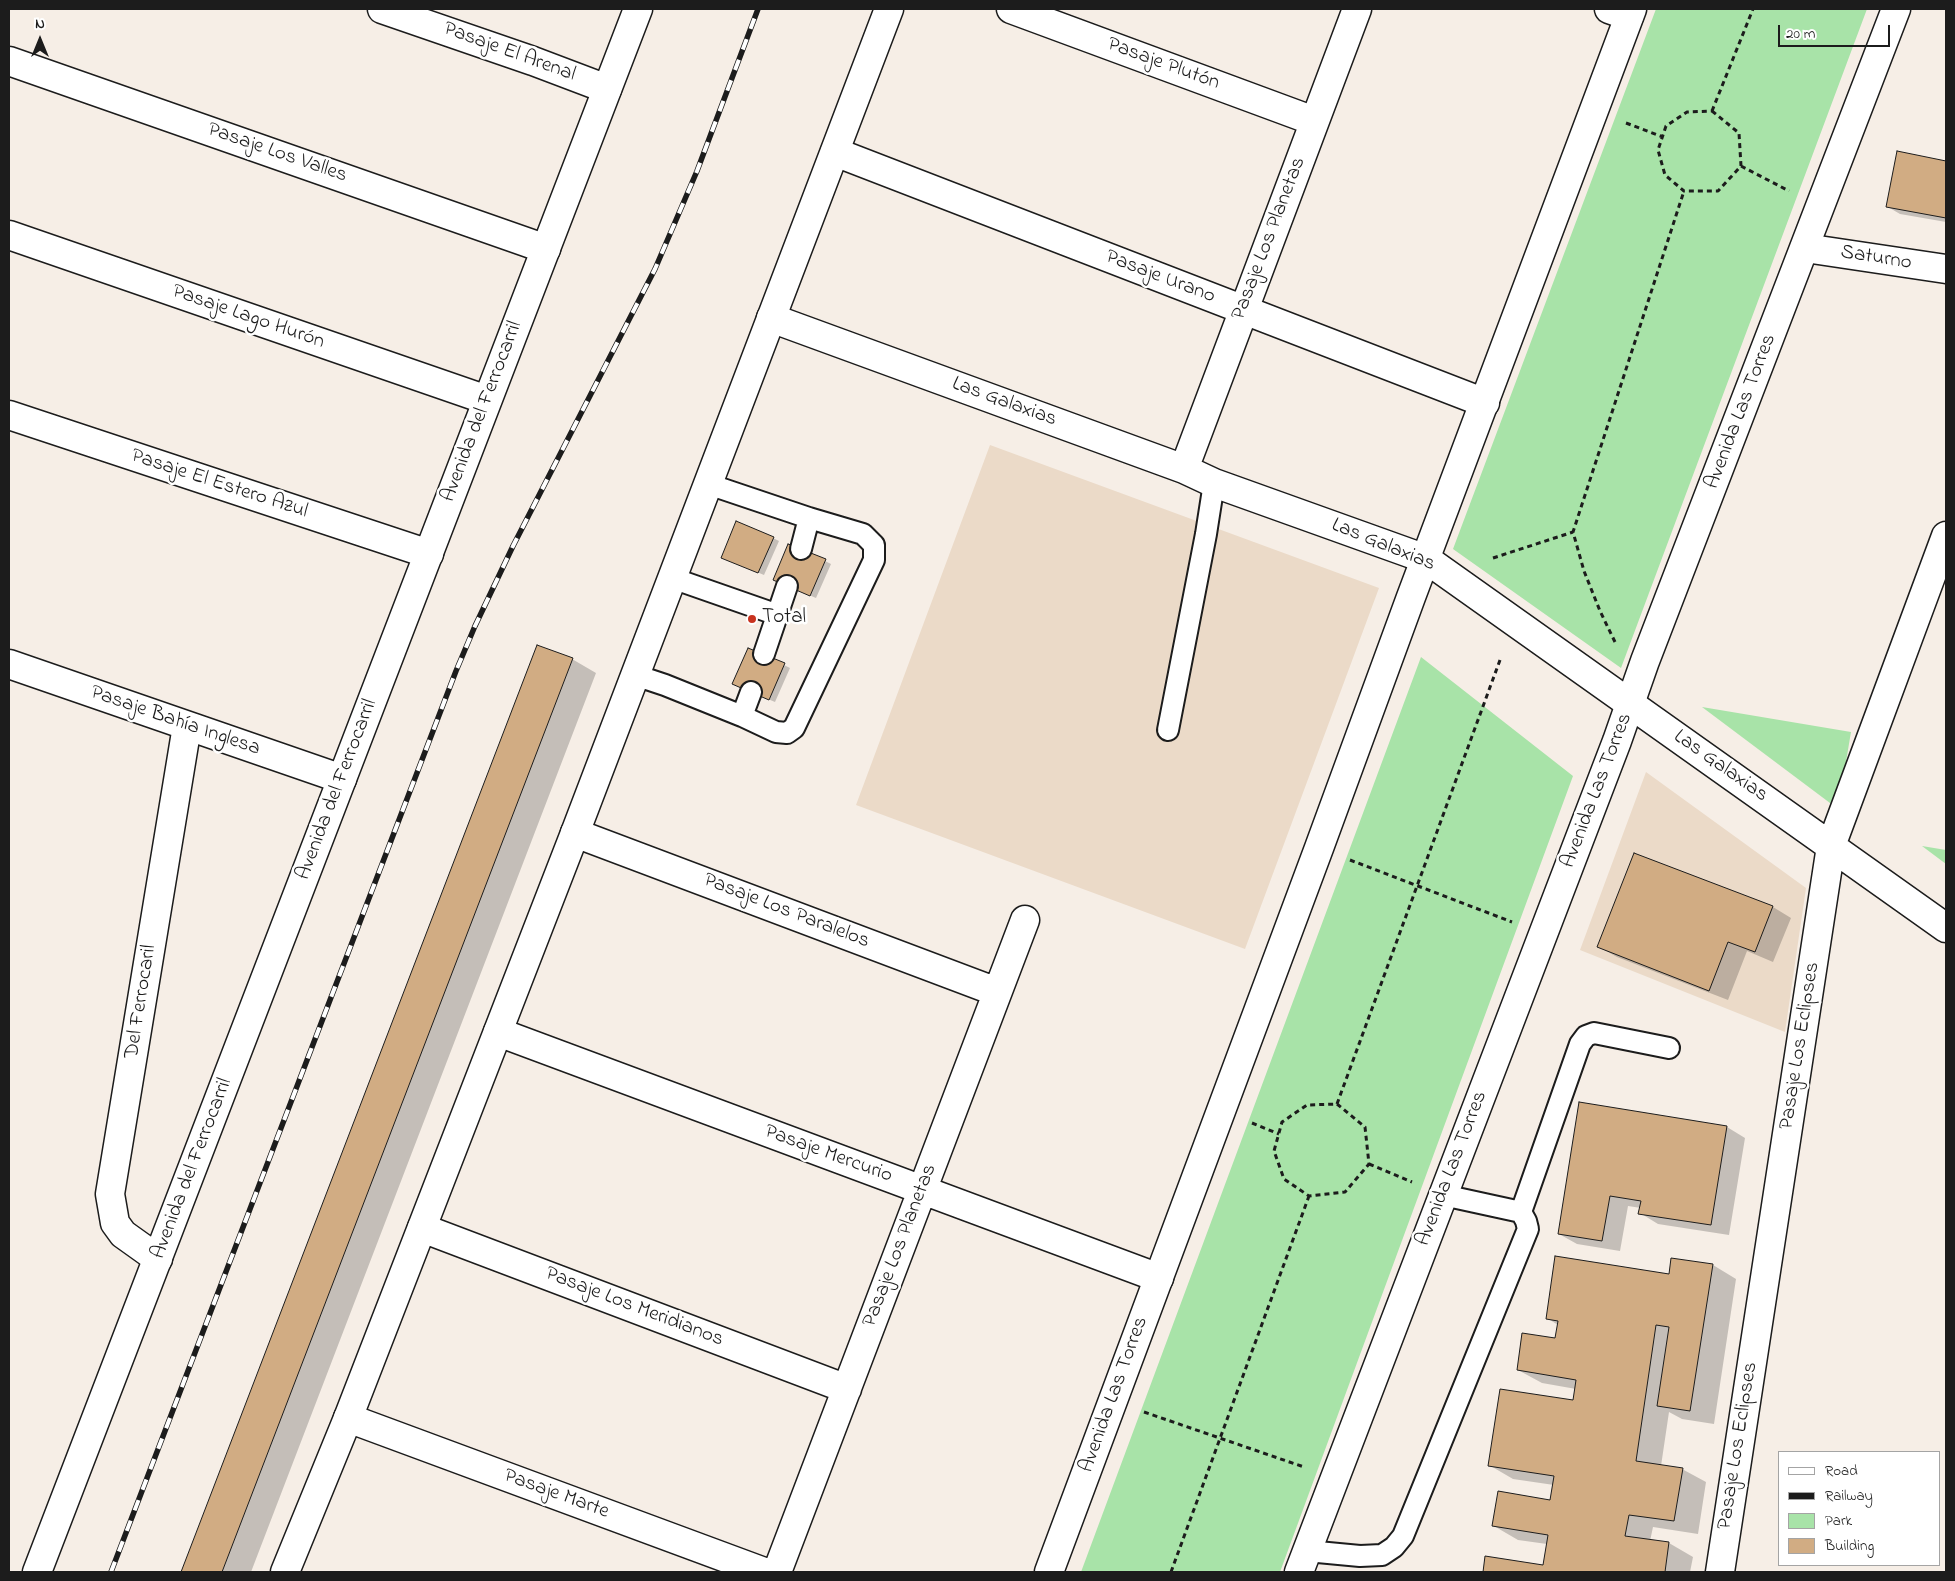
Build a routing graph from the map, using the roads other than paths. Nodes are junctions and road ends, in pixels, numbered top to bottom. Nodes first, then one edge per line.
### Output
1 (382, 9) edge
2 (638, 9) edge
3 (889, 9) edge
4 (1011, 9) edge
5 (1357, 9) edge
6 (1896, 9) edge
7 (1623, 11) edge
8 (9, 61) edge
9 (607, 89) junction
10 (1314, 121) junction
11 (834, 152) junction
12 (9, 236) edge
13 (1805, 248) junction
14 (546, 249) junction
15 (1946, 269) edge
16 (1244, 310) junction
17 (771, 318) junction
18 (488, 400) junction
19 (1485, 403) junction
20 (9, 415) edge
21 (1184, 469) junction
22 (1214, 483) junction
23 (708, 484) junction
24 (809, 518) junction
25 (1946, 536) edge
26 (801, 549) dead end
27 (429, 554) junction
28 (1426, 559) junction
29 (672, 578) junction
30 (787, 586) dead end
31 (778, 615) junction
32 (764, 654) dead end
33 (9, 664) edge
34 (635, 675) junction
35 (750, 692) dead end
36 (1630, 705) junction
37 (742, 716) junction
38 (187, 726) junction
39 (1168, 730) dead end
40 (342, 779) junction
41 (575, 833) junction
42 (1831, 846) junction
43 (1025, 920) dead end
44 (1946, 928) edge
45 (997, 992) junction
46 (498, 1032) junction
47 (1669, 1048) dead end
48 (922, 1190) junction
49 (1443, 1195) junction
50 (1521, 1212) junction
51 (422, 1228) junction
52 (158, 1260) junction
53 (1158, 1278) junction
54 (847, 1389) junction
55 (348, 1418) junction
56 (1303, 1562) edge
57 (38, 1572) edge
58 (285, 1572) edge
59 (764, 1572) edge
60 (777, 1572) edge
61 (1049, 1572) edge
62 (1720, 1572) edge

1 - 9 street, Pasaje El Arenal
2 - 9 street, Avenida del Ferrocarril
3 - 11 street
4 - 10 street, Pasaje Plutón
5 - 10 street, Pasaje Los Planetas
6 - 13 street, Avenida Las Torres
7 - 19 street, Avenida Las Torres
8 - 14 street, Pasaje Los Valles
9 - 14 street, Avenida del Ferrocarril
10 - 16 street, Pasaje Los Planetas
11 - 16 street, Pasaje Urano
11 - 17 street
12 - 18 street, Pasaje Lago Hurón
13 - 15 street, Saturno
13 - 36 street, Avenida Las Torres
14 - 18 street, Avenida del Ferrocarril
16 - 19 street, Pasaje Urano
16 - 21 street, Pasaje Los Planetas
17 - 21 street, Las Galaxias
17 - 23 street
18 - 27 street, Avenida del Ferrocarril
19 - 28 street, Avenida Las Torres
20 - 27 street, Pasaje El Estero Azul
21 - 22 street, Las Galaxias
22 - 28 street, Las Galaxias
22 - 39 lane
23 - 24 lane
23 - 29 street
24 - 26 lane
24 - 37 lane
25 - 42 street, Pasaje Los Eclipses
27 - 40 street, Avenida del Ferrocarril
28 - 36 street, Las Galaxias
28 - 53 street, Avenida Las Torres
29 - 31 lane
29 - 34 street
30 - 31 lane
31 - 32 lane
33 - 38 street, Pasaje Bahía Inglesa
34 - 37 lane
34 - 41 street
35 - 37 lane
36 - 42 street, Las Galaxias
36 - 49 street, Avenida Las Torres
38 - 40 street, Pasaje Bahía Inglesa
38 - 52 street, Del Ferrocaril
40 - 52 street, Avenida del Ferrocarril
41 - 45 street, Pasaje Los Paralelos
41 - 46 street
42 - 44 street, Las Galaxias
42 - 62 street, Pasaje Los Eclipses
43 - 45 street, Pasaje Los Planetas
45 - 48 street, Pasaje Los Planetas
46 - 48 street, Pasaje Mercurio
46 - 51 street
47 - 50 lane
48 - 53 street, Pasaje Mercurio
48 - 54 street, Pasaje Los Planetas
49 - 50 lane
49 - 56 street, Avenida Las Torres
50 - 56 lane
51 - 54 street, Pasaje Los Meridianos
51 - 55 street
52 - 57 street, Avenida del Ferrocarril
53 - 61 street, Avenida Las Torres
54 - 60 street, Pasaje Los Planetas
55 - 58 street
55 - 59 street, Pasaje Marte

